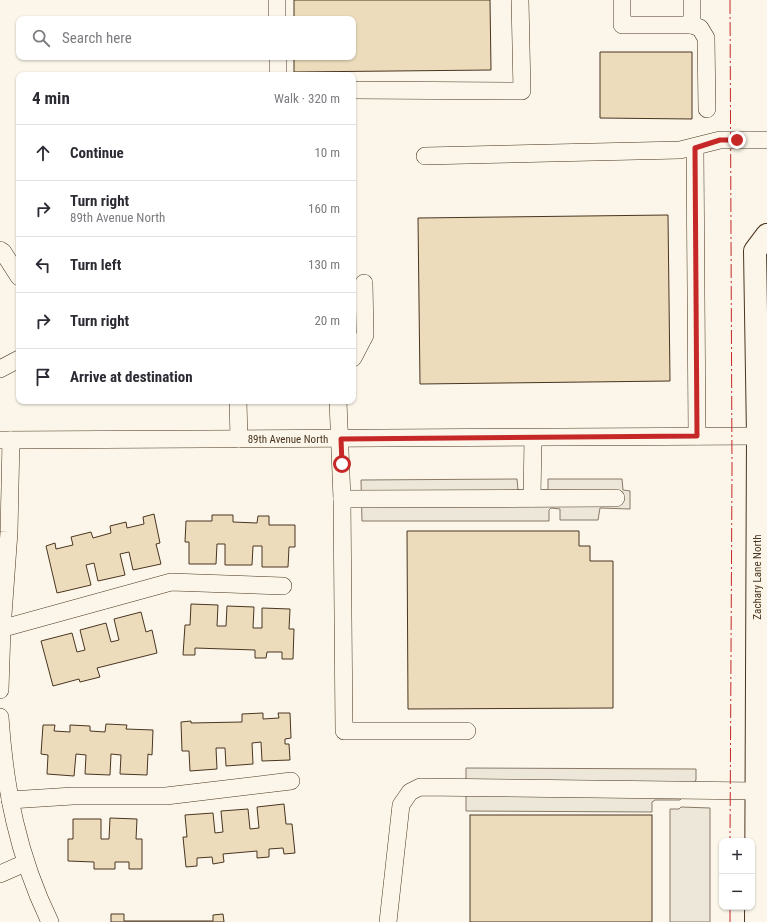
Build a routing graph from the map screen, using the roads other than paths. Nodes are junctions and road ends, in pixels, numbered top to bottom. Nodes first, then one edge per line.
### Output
1 (277, 0) edge
2 (520, 0) edge
3 (622, 0) edge
4 (692, 0) edge
5 (277, 16) edge
6 (692, 25) junction
7 (278, 60) edge
8 (278, 72) edge
9 (356, 90) edge
10 (707, 109) dead end
11 (767, 140) edge
12 (695, 148) junction
13 (425, 156) dead end
14 (767, 235) edge
15 (0, 250) edge
16 (16, 272) edge
17 (364, 283) dead end
18 (356, 352) edge
19 (16, 361) edge
20 (0, 369) edge
21 (238, 404) edge
22 (338, 404) edge
23 (697, 436) junction
24 (762, 436) edge
25 (533, 438) junction
26 (239, 439) junction
27 (341, 439) junction
28 (5, 440) edge
29 (532, 498) junction
30 (616, 498) dead end
31 (342, 499) junction
32 (284, 586) dead end
33 (1, 629) edge
34 (0, 690) edge
35 (0, 717) edge
36 (467, 731) dead end
37 (291, 781) dead end
38 (756, 791) junction
39 (10, 800) junction
40 (25, 863) junction
41 (0, 874) edge
42 (50, 922) edge
43 (388, 922) edge
44 (756, 922) edge

1 - 5 street
2 - 9 street
3 - 6 street
4 - 6 street
6 - 10 street
7 - 8 street
11 - 12 street
12 - 13 street
12 - 23 street
14 - 24 main road, Zachary Lane North
15 - 16 street
17 - 18 street
19 - 20 street
21 - 26 street
22 - 27 street
23 - 24 street, 89th Avenue North
23 - 25 street, 89th Avenue North
24 - 38 main road, Zachary Lane North
25 - 27 street, 89th Avenue North
25 - 29 street
26 - 27 street, 89th Avenue North
26 - 28 street, 89th Avenue North
27 - 31 street
28 - 33 street
29 - 30 street
29 - 31 street
31 - 36 street
32 - 33 street
33 - 34 street
35 - 39 street
37 - 39 street
38 - 43 street
38 - 44 main road, Zachary Lane North
39 - 40 street
40 - 41 street
40 - 42 street

